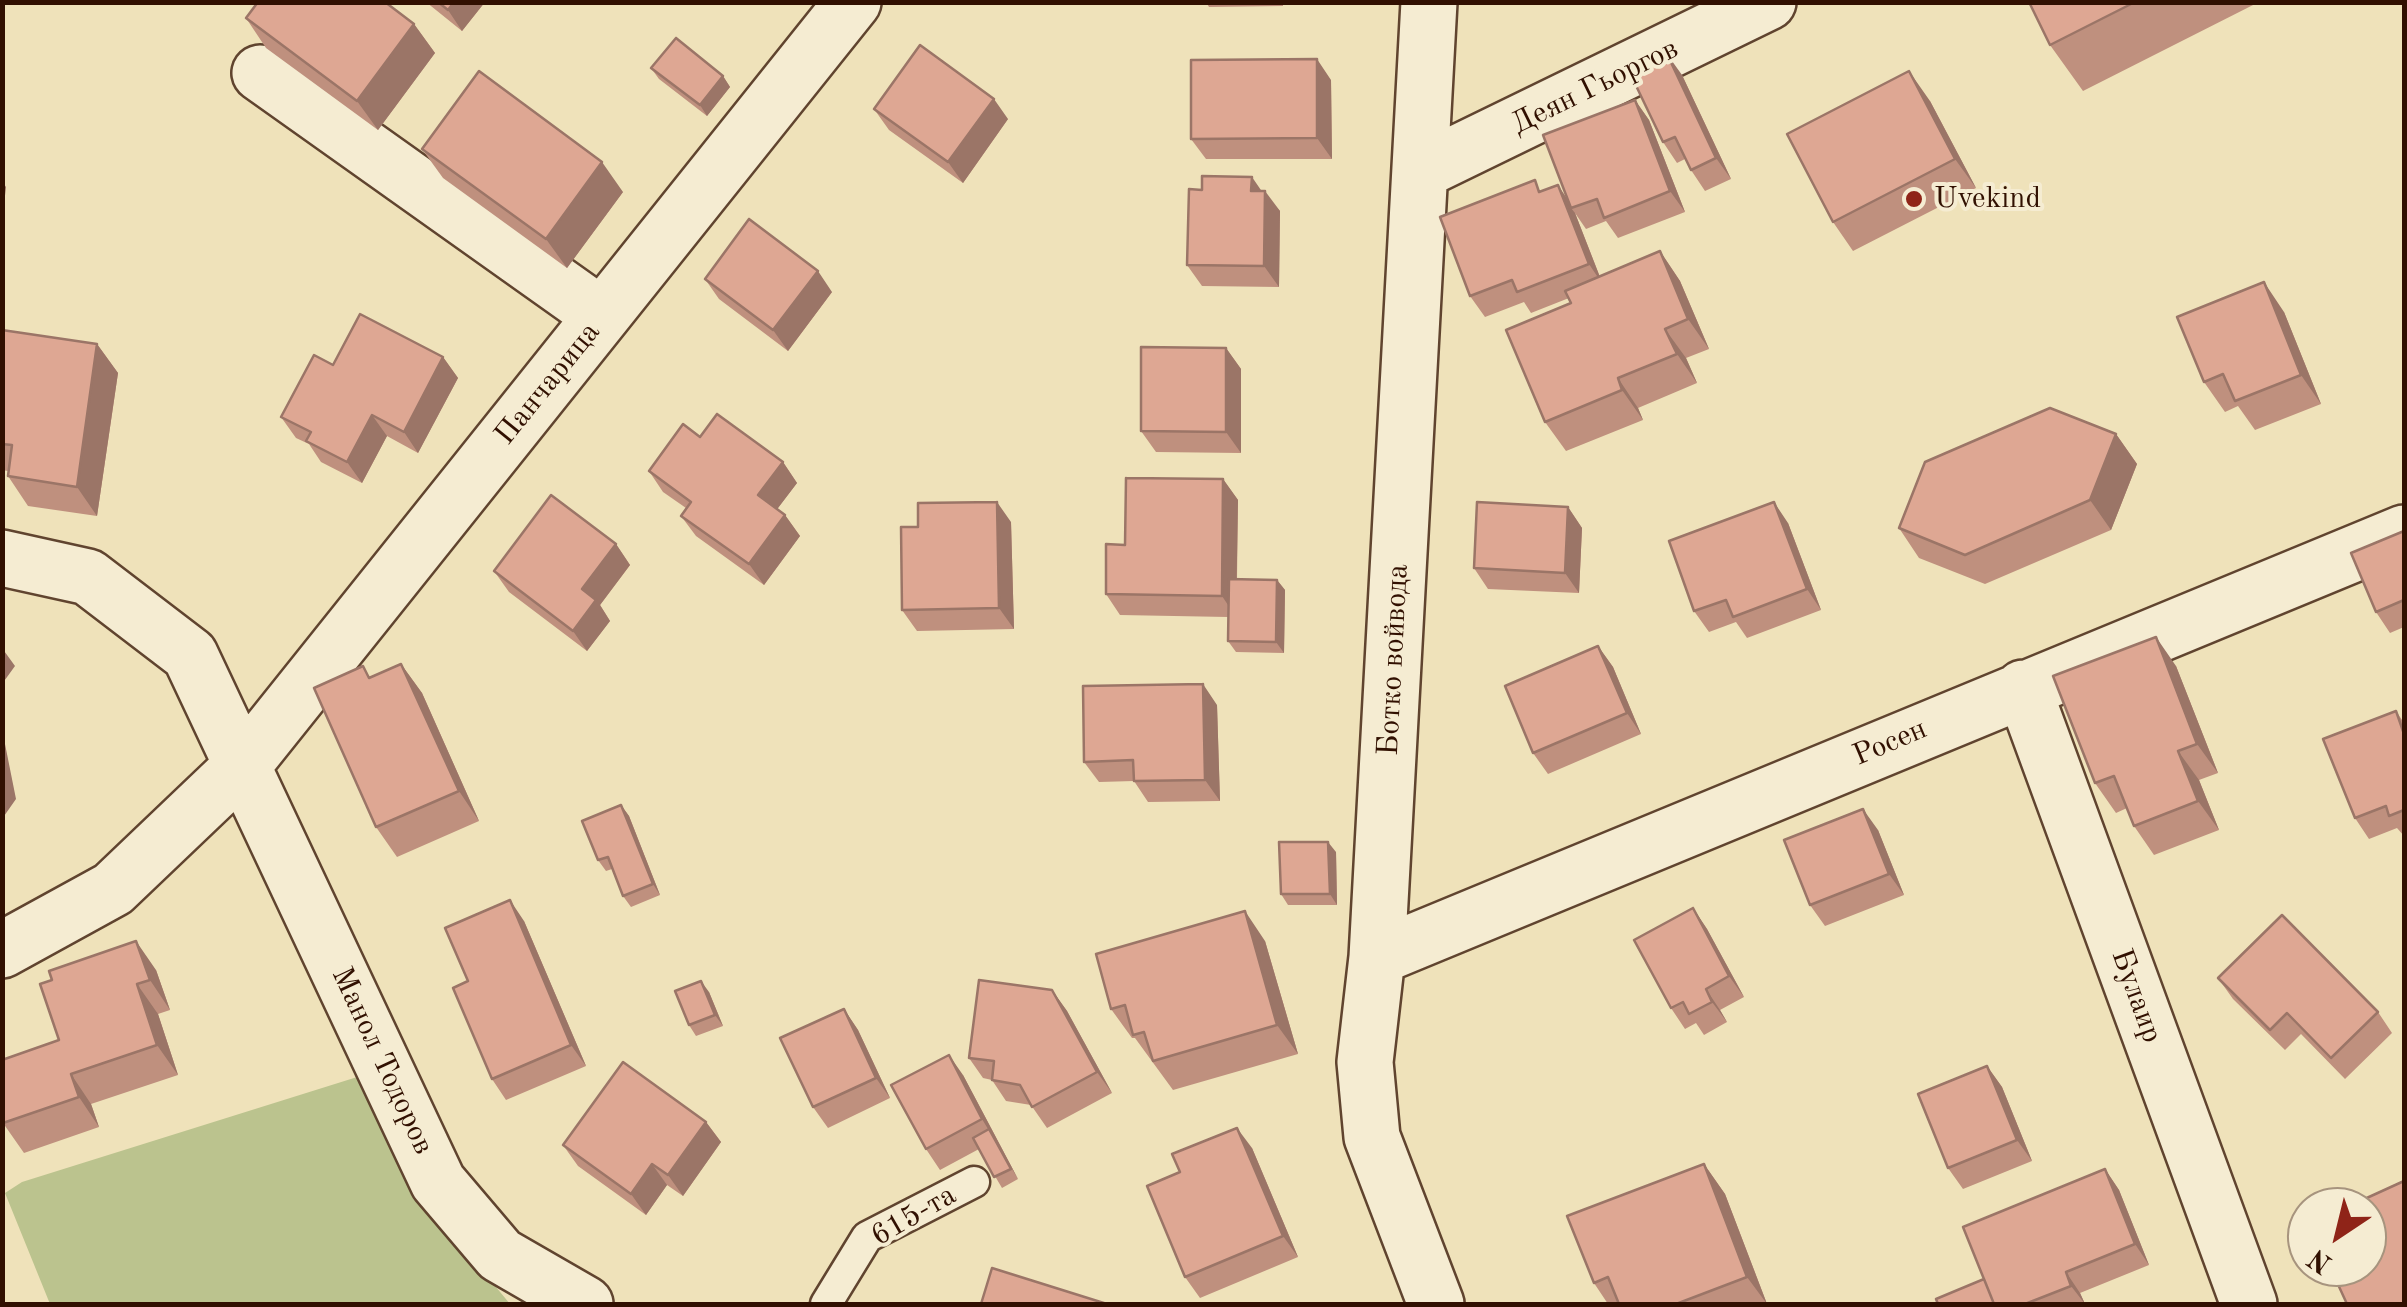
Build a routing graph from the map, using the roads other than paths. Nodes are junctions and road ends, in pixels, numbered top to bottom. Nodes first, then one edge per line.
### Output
1 (853, 2) edge
2 (1428, 2) edge
3 (1768, 2) edge
4 (260, 72) dead end
5 (1421, 170) junction
6 (602, 316) junction
7 (2404, 533) edge
8 (2, 558) edge
9 (2023, 688) junction
10 (244, 765) junction
11 (2, 950) edge
12 (1377, 957) junction
13 (974, 1182) dead end
14 (585, 1304) edge
15 (826, 1304) edge
16 (1436, 1304) edge
17 (2249, 1304) edge

1 - 6 street, Панчарица
2 - 5 street, Ботко войвода
3 - 5 street, Деян Гьоргов
4 - 6 street
5 - 12 street, Ботко войвода
6 - 10 street, Панчарица
7 - 9 street, Росен
8 - 10 street, Манол Тодоров
9 - 12 street, Росен
9 - 17 street, Булаир
10 - 11 street, Панчарица
10 - 14 street, Манол Тодоров
12 - 16 street, Ботко войвода
13 - 15 lane, 615-та

